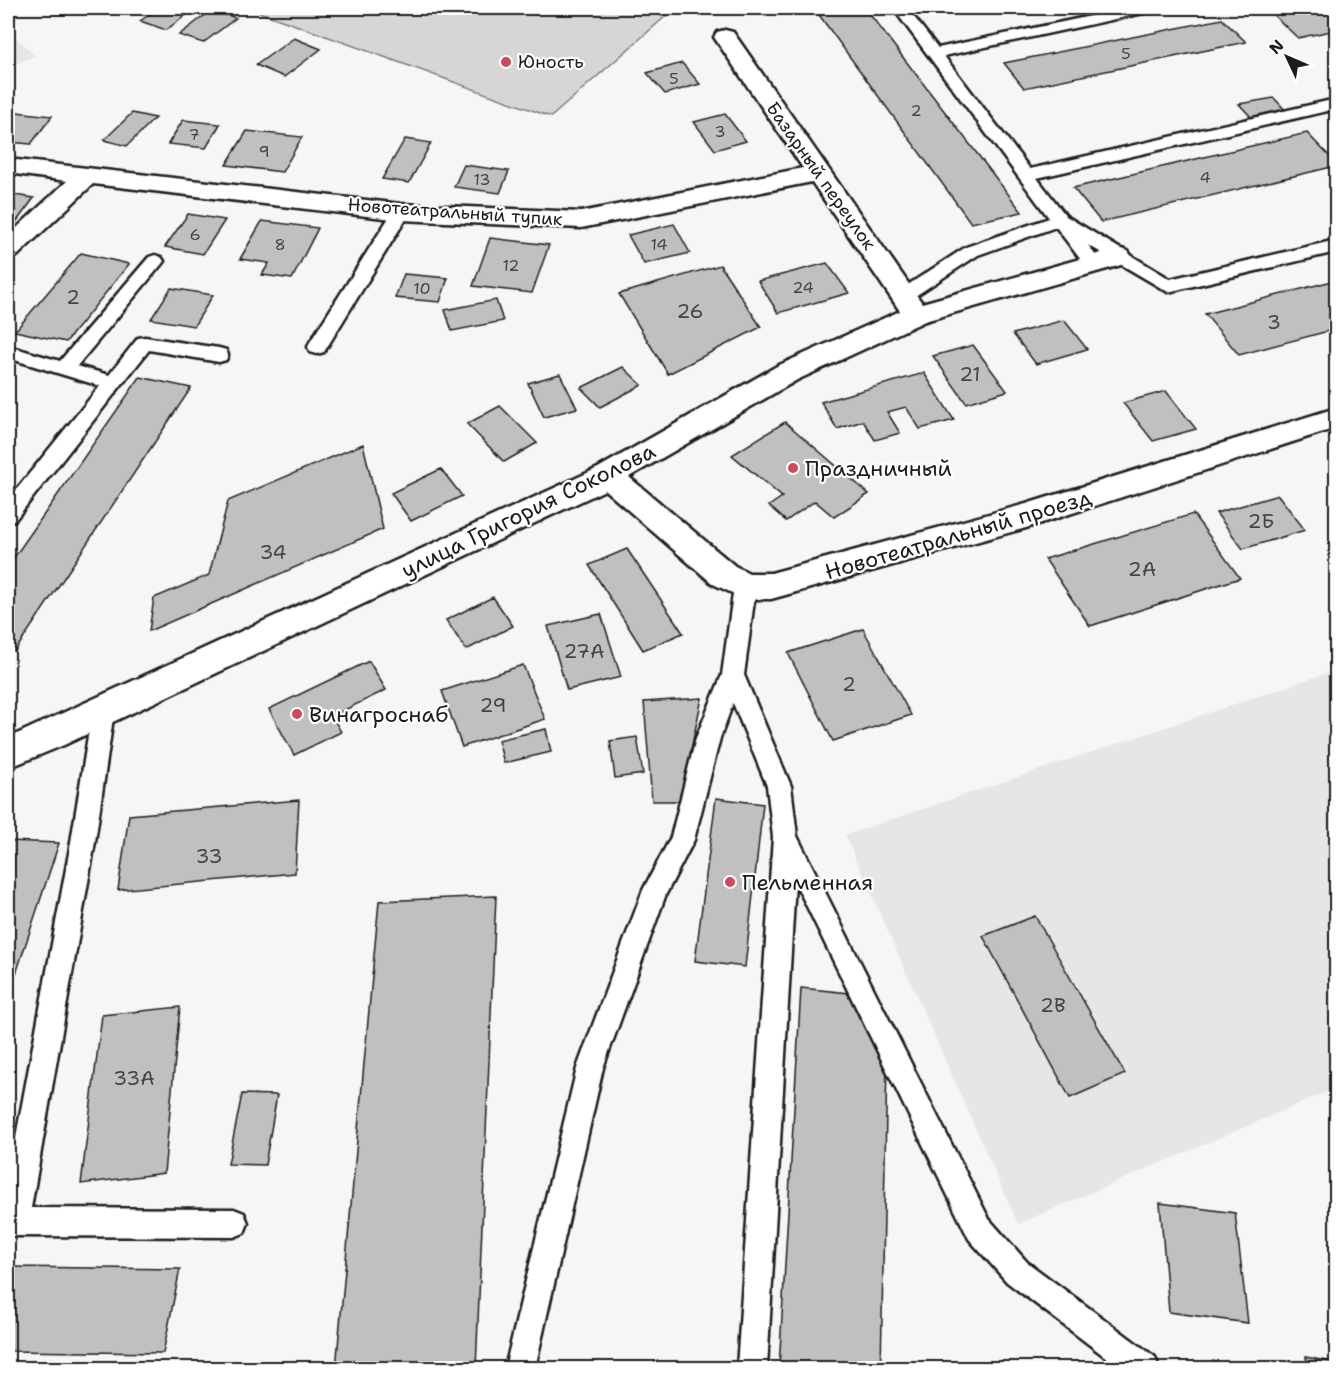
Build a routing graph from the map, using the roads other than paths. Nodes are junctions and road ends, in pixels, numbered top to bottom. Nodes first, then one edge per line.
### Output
1 (900, 8) edge
2 (1148, 8) edge
3 (725, 37) dead end
4 (935, 53) junction
5 (1336, 104) edge
6 (8, 166) edge
7 (819, 173) junction
8 (88, 175) junction
9 (1026, 175) junction
10 (401, 212) junction
11 (1059, 220) junction
12 (1336, 246) edge
13 (8, 250) edge
14 (1119, 257) junction
15 (155, 261) dead end
16 (1093, 264) junction
17 (910, 305) junction
18 (317, 347) dead end
19 (8, 352) edge
20 (219, 355) dead end
21 (63, 369) junction
22 (113, 383) junction
23 (1336, 417) edge
24 (608, 476) junction
25 (8, 514) edge
26 (745, 586) junction
27 (733, 675) junction
28 (103, 711) junction
29 (8, 753) edge
30 (785, 837) junction
31 (234, 1223) dead end
32 (520, 1368) edge
33 (752, 1368) edge
34 (1144, 1368) edge

1 - 4 lane
2 - 4 lane
3 - 7 street, Базарный переулок
4 - 9 lane
5 - 9 lane
6 - 8 street, Новотеатральный тупик
7 - 10 street, Новотеатральный тупик
7 - 17 street, Базарный переулок
8 - 10 street, Новотеатральный тупик
8 - 13 street
9 - 11 lane
10 - 18 lane
11 - 14 lane
11 - 16 lane
11 - 17 lane
12 - 14 lane
14 - 16 street, улица Григория Соколова
15 - 21 lane
16 - 17 street, улица Григория Соколова
17 - 24 street, улица Григория Соколова
19 - 21 lane
20 - 22 lane
21 - 22 lane
22 - 25 lane
23 - 26 street, Новотеатральный проезд
24 - 26 street
24 - 28 street, улица Григория Соколова
26 - 27 lane
27 - 30 lane
27 - 32 lane
28 - 29 street, улица Григория Соколова
28 - 31 lane
30 - 33 lane
30 - 34 lane

